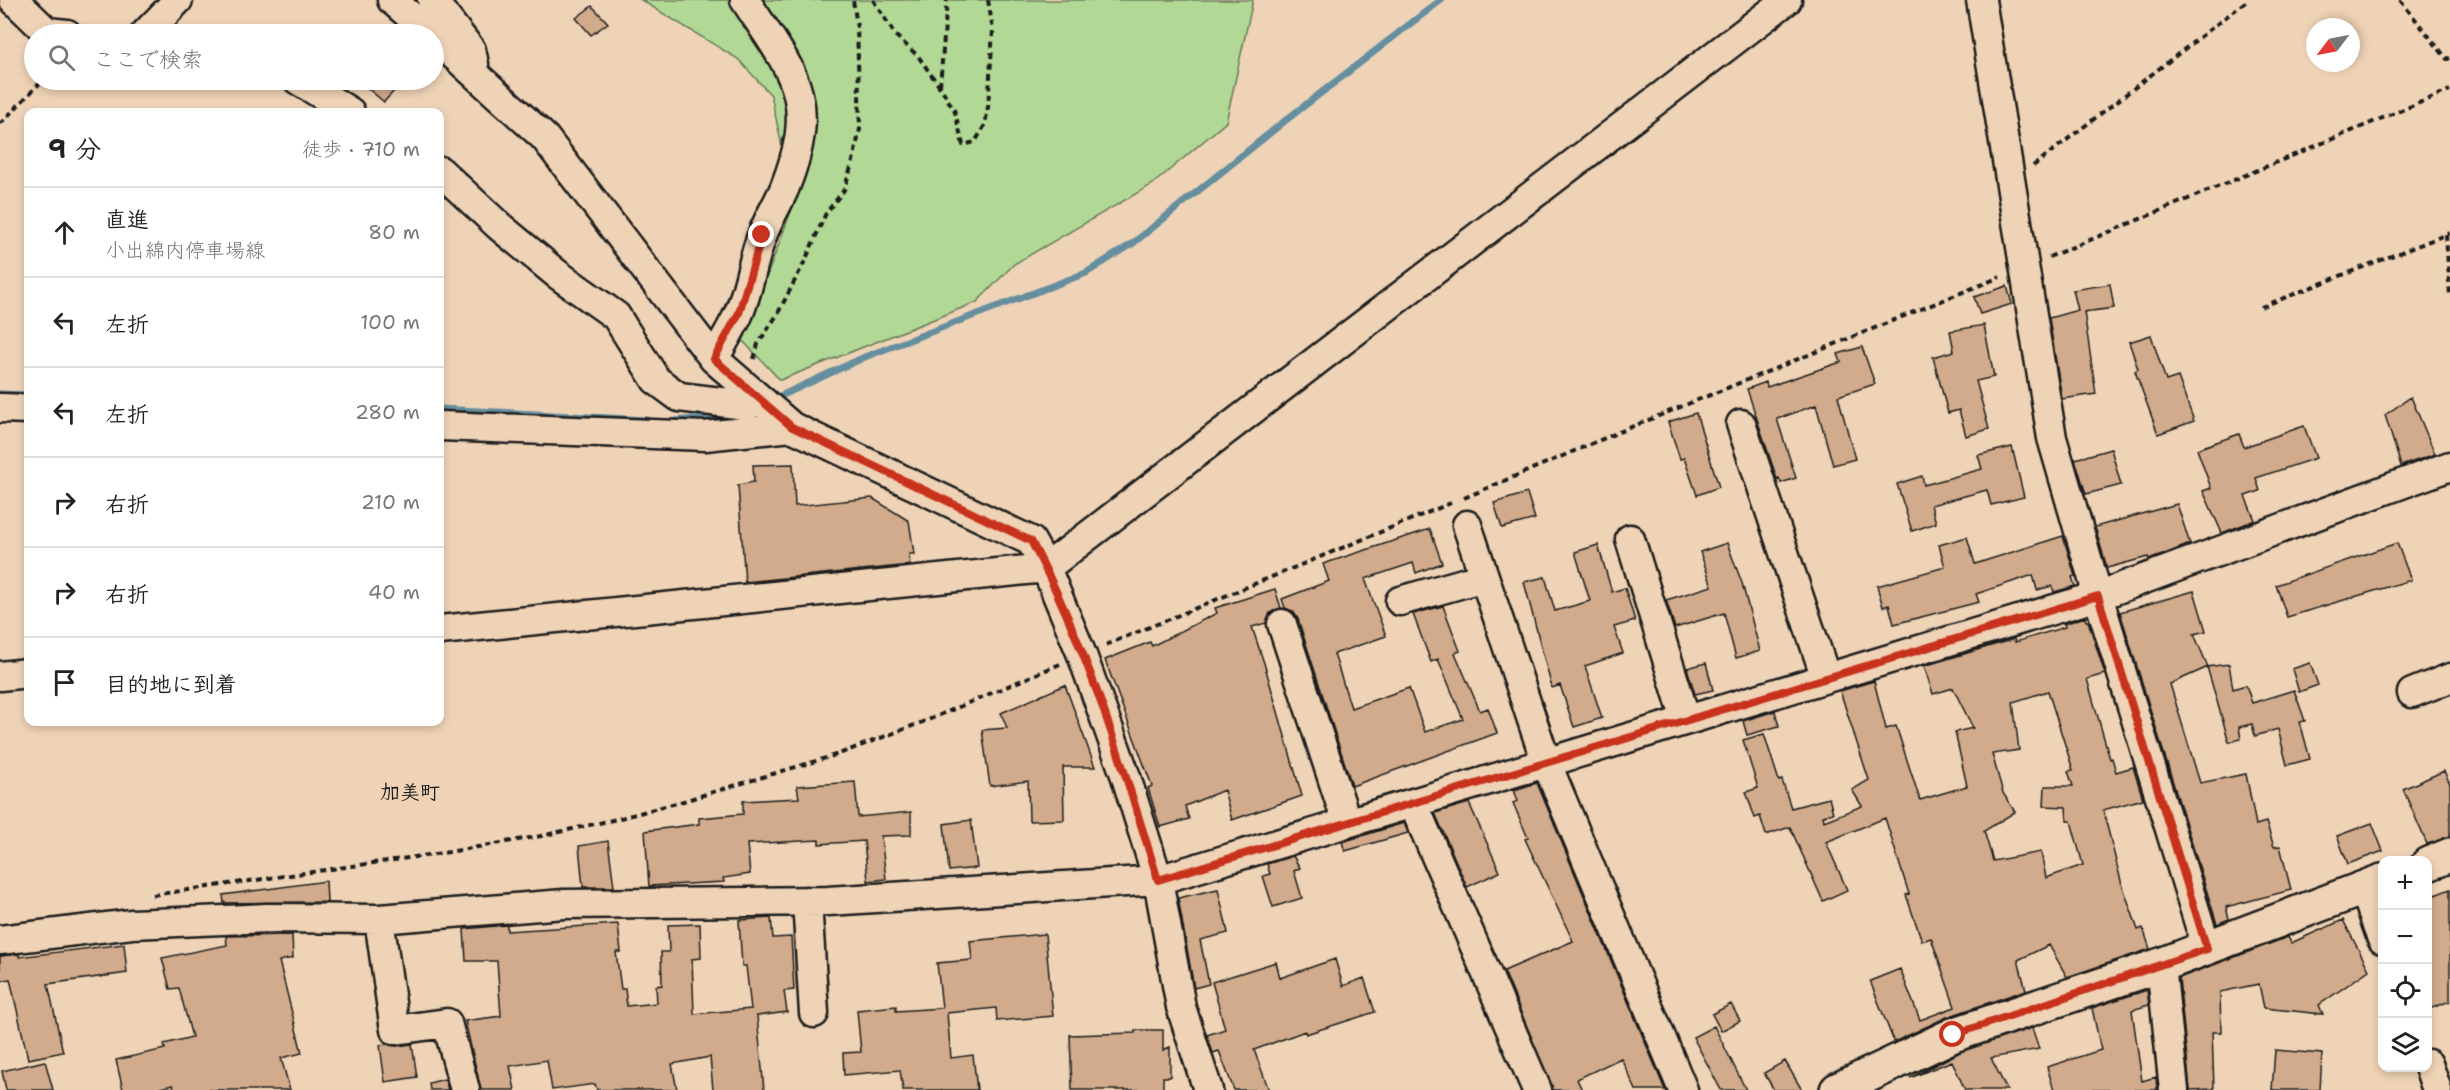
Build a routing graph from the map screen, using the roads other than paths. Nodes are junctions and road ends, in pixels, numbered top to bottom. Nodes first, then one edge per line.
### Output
1 (14, 0) edge
2 (178, 0) edge
3 (392, 0) edge
4 (432, 0) edge
5 (745, 0) edge
6 (1787, 0) edge
7 (1982, 0) edge
8 (39, 24) edge
9 (155, 24) edge
10 (419, 24) edge
11 (444, 47) edge
12 (476, 75) junction
13 (314, 90) edge
14 (344, 108) edge
15 (444, 175) edge
16 (714, 359) junction
17 (761, 400) junction
18 (0, 408) edge
19 (24, 409) edge
20 (1741, 424) dead end
21 (444, 426) edge
22 (792, 427) junction
23 (2450, 466) edge
24 (1467, 525) dead end
25 (1630, 539) dead end
26 (1046, 568) junction
27 (1484, 577) junction
28 (2098, 596) junction
29 (1400, 601) dead end
30 (1282, 624) dead end
31 (444, 630) edge
32 (24, 673) edge
33 (0, 676) edge
34 (1826, 678) junction
35 (2450, 678) edge
36 (2412, 693) dead end
37 (1686, 720) junction
38 (1546, 762) junction
39 (1413, 803) junction
40 (1347, 823) junction
41 (2450, 855) edge
42 (2432, 862) edge
43 (1158, 880) junction
44 (2373, 885) edge
45 (807, 901) junction
46 (2378, 915) edge
47 (379, 919) junction
48 (0, 940) edge
49 (2207, 949) junction
50 (2161, 965) junction
51 (814, 1013) dead end
52 (2430, 1072) edge
53 (465, 1090) edge
54 (1208, 1090) edge
55 (1537, 1090) edge
56 (1683, 1090) edge
57 (1837, 1090) edge
58 (2174, 1090) edge
59 (2437, 1090) edge

1 - 8 street
2 - 9 street
3 - 10 street
4 - 12 street
5 - 16 street
6 - 26 street
7 - 28 street
11 - 12 street
12 - 16 street
13 - 14 street
15 - 17 street
16 - 17 street
17 - 22 street
18 - 19 street
20 - 34 street
21 - 22 street
22 - 26 street
23 - 28 street
24 - 27 street
25 - 37 street
26 - 31 street
26 - 43 street
27 - 29 street
27 - 38 street
28 - 34 street
28 - 49 street
30 - 40 street
32 - 33 street
34 - 37 street
35 - 36 street
37 - 38 street
38 - 39 street
38 - 56 street
39 - 40 street
39 - 55 street
40 - 43 street
41 - 42 main road
43 - 45 street
43 - 54 street
44 - 46 street
44 - 49 main road
45 - 47 street
45 - 51 street
47 - 48 street
47 - 53 street
49 - 50 main road
50 - 57 main road
50 - 58 street
52 - 59 street

